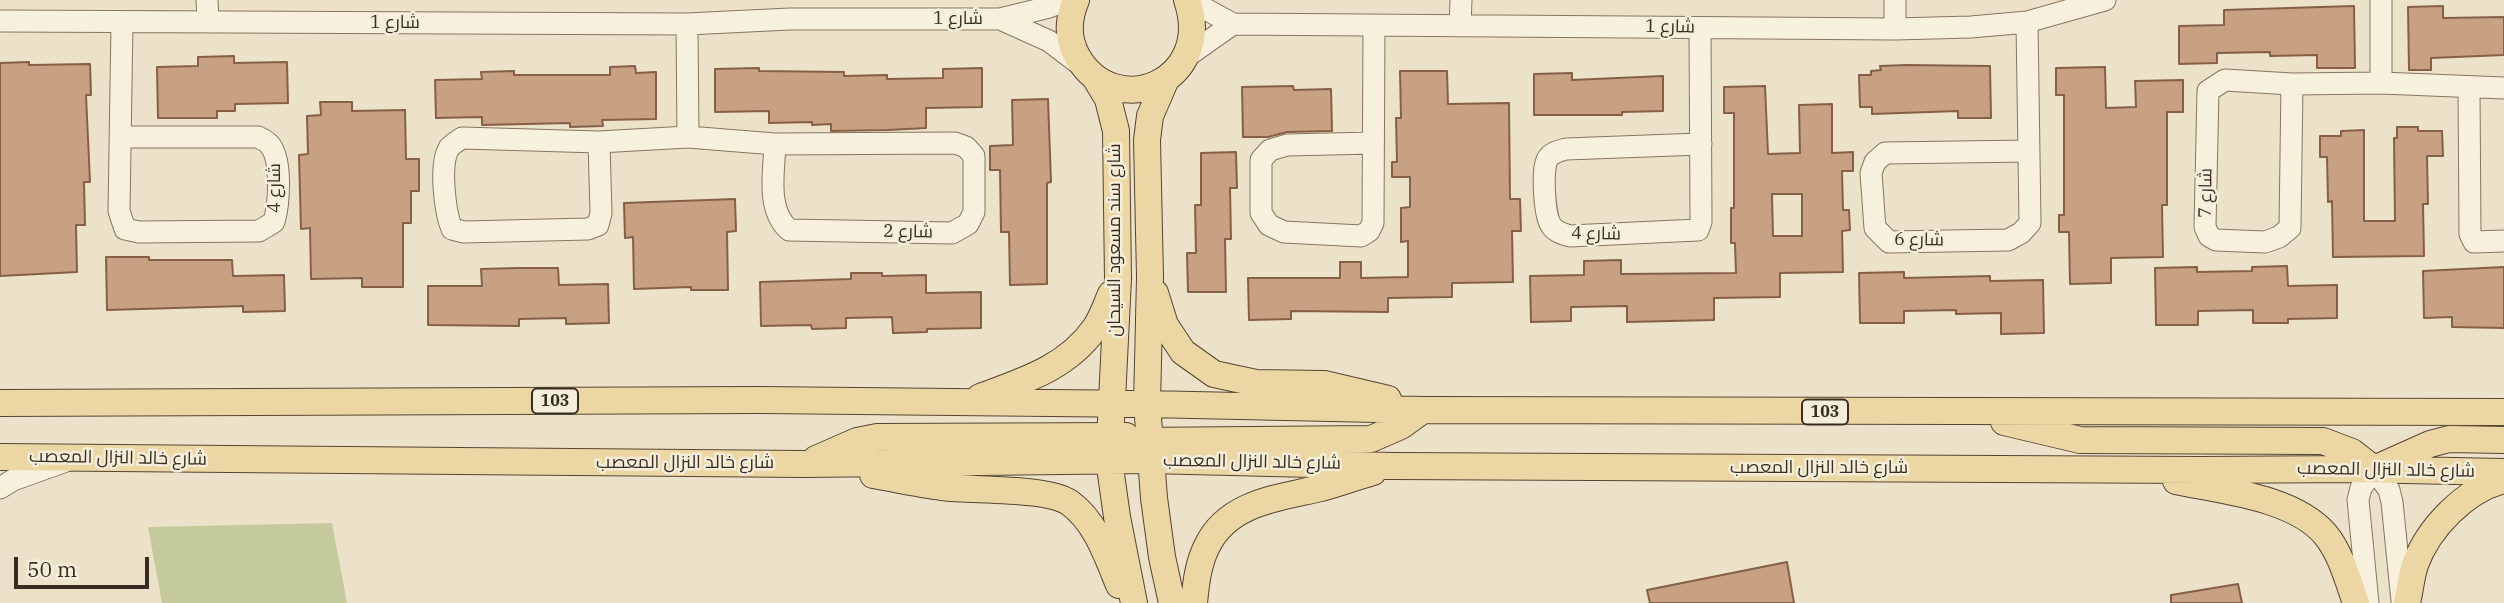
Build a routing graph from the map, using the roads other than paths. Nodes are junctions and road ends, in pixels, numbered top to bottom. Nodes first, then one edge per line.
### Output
1 (1067, 0) edge
2 (1076, 0) edge
3 (1188, 0) edge
4 (1461, 0) edge
5 (1895, 0) edge
6 (2105, 0) edge
7 (2381, 0) edge
8 (790, 10) edge
9 (207, 11) edge
10 (1000, 19) junction
11 (0, 21) edge
12 (2028, 22) junction
13 (122, 23) junction
14 (687, 24) junction
15 (1233, 24) junction
16 (1374, 26) junction
17 (1460, 26) junction
18 (1700, 27) junction
19 (1895, 29) junction
20 (1186, 57) junction
21 (1089, 72) junction
22 (1166, 79) junction
23 (2381, 83) junction
24 (2292, 84) junction
25 (2469, 88) junction
26 (2504, 88) edge
27 (121, 137) junction
28 (688, 137) junction
29 (600, 142) junction
30 (1373, 143) junction
31 (1701, 144) junction
32 (775, 145) junction
33 (2028, 151) junction
34 (2504, 241) edge
35 (1150, 277) junction
36 (1118, 279) junction
37 (0, 403) edge
38 (963, 403) junction
39 (1147, 404) junction
40 (1111, 405) junction
41 (1423, 410) junction
42 (2501, 411) edge
43 (1972, 413) junction
44 (2504, 440) edge
45 (1110, 449) junction
46 (1149, 450) junction
47 (0, 457) edge
48 (76, 458) junction
49 (805, 464) junction
50 (1393, 466) junction
51 (2374, 469) junction
52 (2119, 470) junction
53 (2504, 472) edge
54 (2504, 480) edge
55 (0, 488) edge
56 (1126, 603) edge
57 (1135, 603) edge
58 (1172, 603) edge
59 (1194, 603) edge
60 (2356, 603) edge
61 (2368, 603) edge
62 (2405, 603) edge

1 - 10 street, شارع 1
2 - 21 main road, شارع سند مسعود السيحان
3 - 15 street, شارع 1
3 - 20 main road
4 - 17 street
5 - 19 street
6 - 12 street, شارع 1
7 - 23 street
8 - 10 street, شارع 1
8 - 14 street, شارع 1
9 - 13 street, شارع 1
9 - 14 street, شارع 1
10 - 21 street, شارع 1
11 - 13 street, شارع 1
12 - 19 street, شارع 1
12 - 33 street, شارع 6
13 - 27 street, شارع 4
14 - 28 street
15 - 16 street, شارع 1
15 - 20 street
16 - 17 street, شارع 1
16 - 30 street
17 - 18 street, شارع 1
18 - 19 street, شارع 1
18 - 31 street, شارع 4
20 - 22 main road
21 - 22 main road
21 - 36 main road, شارع سند مسعود السيحان
22 - 35 main road, شارع سند مسعود السيحان
23 - 24 street, شارع 7
23 - 25 street, شارع 7
24 - 24 street, شارع 7
25 - 26 street, شارع 7
25 - 34 street
27 - 27 street, شارع 4
28 - 29 street, شارع 2
28 - 32 street, شارع 2
29 - 29 street, شارع 2
30 - 30 street
31 - 31 street, شارع 4
32 - 32 street, شارع 2
33 - 33 street, شارع 6
35 - 39 main road, شارع سند مسعود السيحان
35 - 41 main road
36 - 38 main road
36 - 40 main road, شارع سند مسعود السيحان
37 - 38 main road, 103
38 - 40 main road, 103
39 - 40 main road, 103
39 - 41 main road, 103
39 - 45 main road
39 - 46 main road, شارع سند مسعود السيحان
40 - 45 main road, شارع سند مسعود السيحان
41 - 43 main road, 103
41 - 46 main road
42 - 43 main road, 103
43 - 51 main road
44 - 51 main road
45 - 46 main road, شارع خالد النزال المعصب
45 - 49 main road, شارع خالد النزال المعصب
45 - 57 main road, شارع سند مسعود السيحان
46 - 50 main road, شارع خالد النزال المعصب
46 - 58 main road, شارع سند مسعود السيحان
47 - 48 main road, شارع خالد النزال المعصب
48 - 49 main road, شارع خالد النزال المعصب
48 - 55 street
49 - 56 main road
50 - 52 main road, شارع خالد النزال المعصب
50 - 59 main road
51 - 52 main road, شارع خالد النزال المعصب
51 - 53 main road, شارع خالد النزال المعصب
51 - 61 street
51 - 62 street
52 - 60 main road
54 - 62 main road

